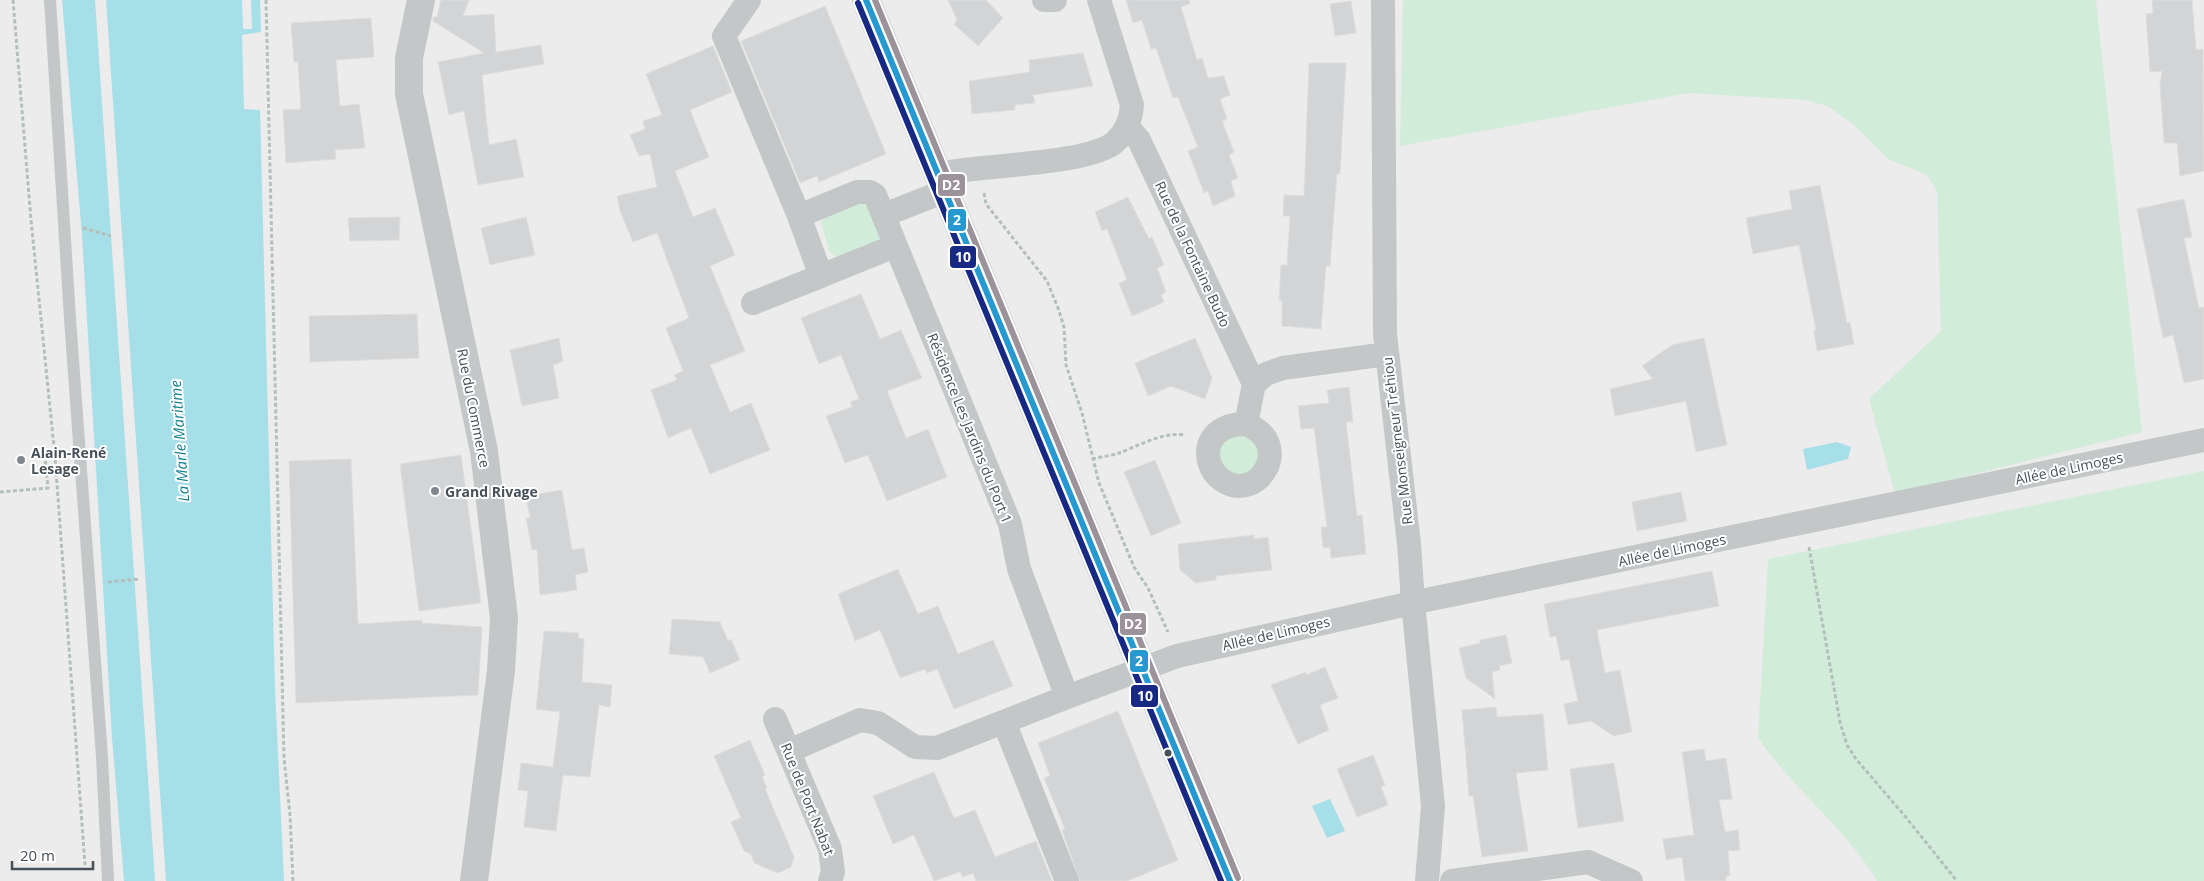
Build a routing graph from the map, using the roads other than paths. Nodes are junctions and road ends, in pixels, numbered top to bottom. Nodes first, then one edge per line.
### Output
1 (50, 0) edge
2 (422, 0) edge
3 (749, 0) edge
4 (866, 0) edge
5 (1044, 0) edge
6 (1055, 0) edge
7 (1097, 0) edge
8 (1383, 0) edge
9 (1127, 126) junction
10 (941, 182) junction
11 (884, 215) junction
12 (799, 216) junction
13 (895, 246) junction
14 (822, 276) junction
15 (753, 303) dead end
16 (1387, 354) junction
17 (1254, 384) junction
18 (1246, 424) junction
19 (2204, 440) edge
20 (1413, 602) junction
21 (1143, 669) junction
22 (1067, 697) junction
23 (775, 719) dead end
24 (1004, 722) junction
25 (789, 751) junction
26 (108, 881) edge
27 (474, 881) edge
28 (830, 881) edge
29 (1068, 881) edge
30 (1230, 881) edge
31 (1427, 881) edge
32 (1452, 881) edge
33 (1631, 881) edge

1 - 26 lane
2 - 27 street, Rue du Commerce
3 - 12 street
4 - 10 main road
5 - 6 street
7 - 9 street
8 - 16 street, Rue Monseigneur Tréhiou
9 - 10 street
9 - 17 street, Rue de la Fontaine Budo
10 - 11 street
10 - 21 main road
11 - 12 street, Résidence Les Jardins du Port 1
11 - 13 street, Résidence Les Jardins du Port 1
12 - 14 street
13 - 14 street
13 - 22 street, Résidence Les Jardins du Port 1
14 - 15 street
16 - 17 street
16 - 20 street, Rue Monseigneur Tréhiou
17 - 18 street
18 - 18 street
19 - 20 street, Allée de Limoges
20 - 21 street, Allée de Limoges
20 - 31 street, Rue Monseigneur Tréhiou
21 - 22 street, Allée de Limoges
21 - 30 main road
22 - 24 street, Allée de Limoges
23 - 25 street, Rue de Port Nabat
24 - 25 street, Allée de Limoges
24 - 29 street
25 - 28 street, Rue de Port Nabat
32 - 33 street

